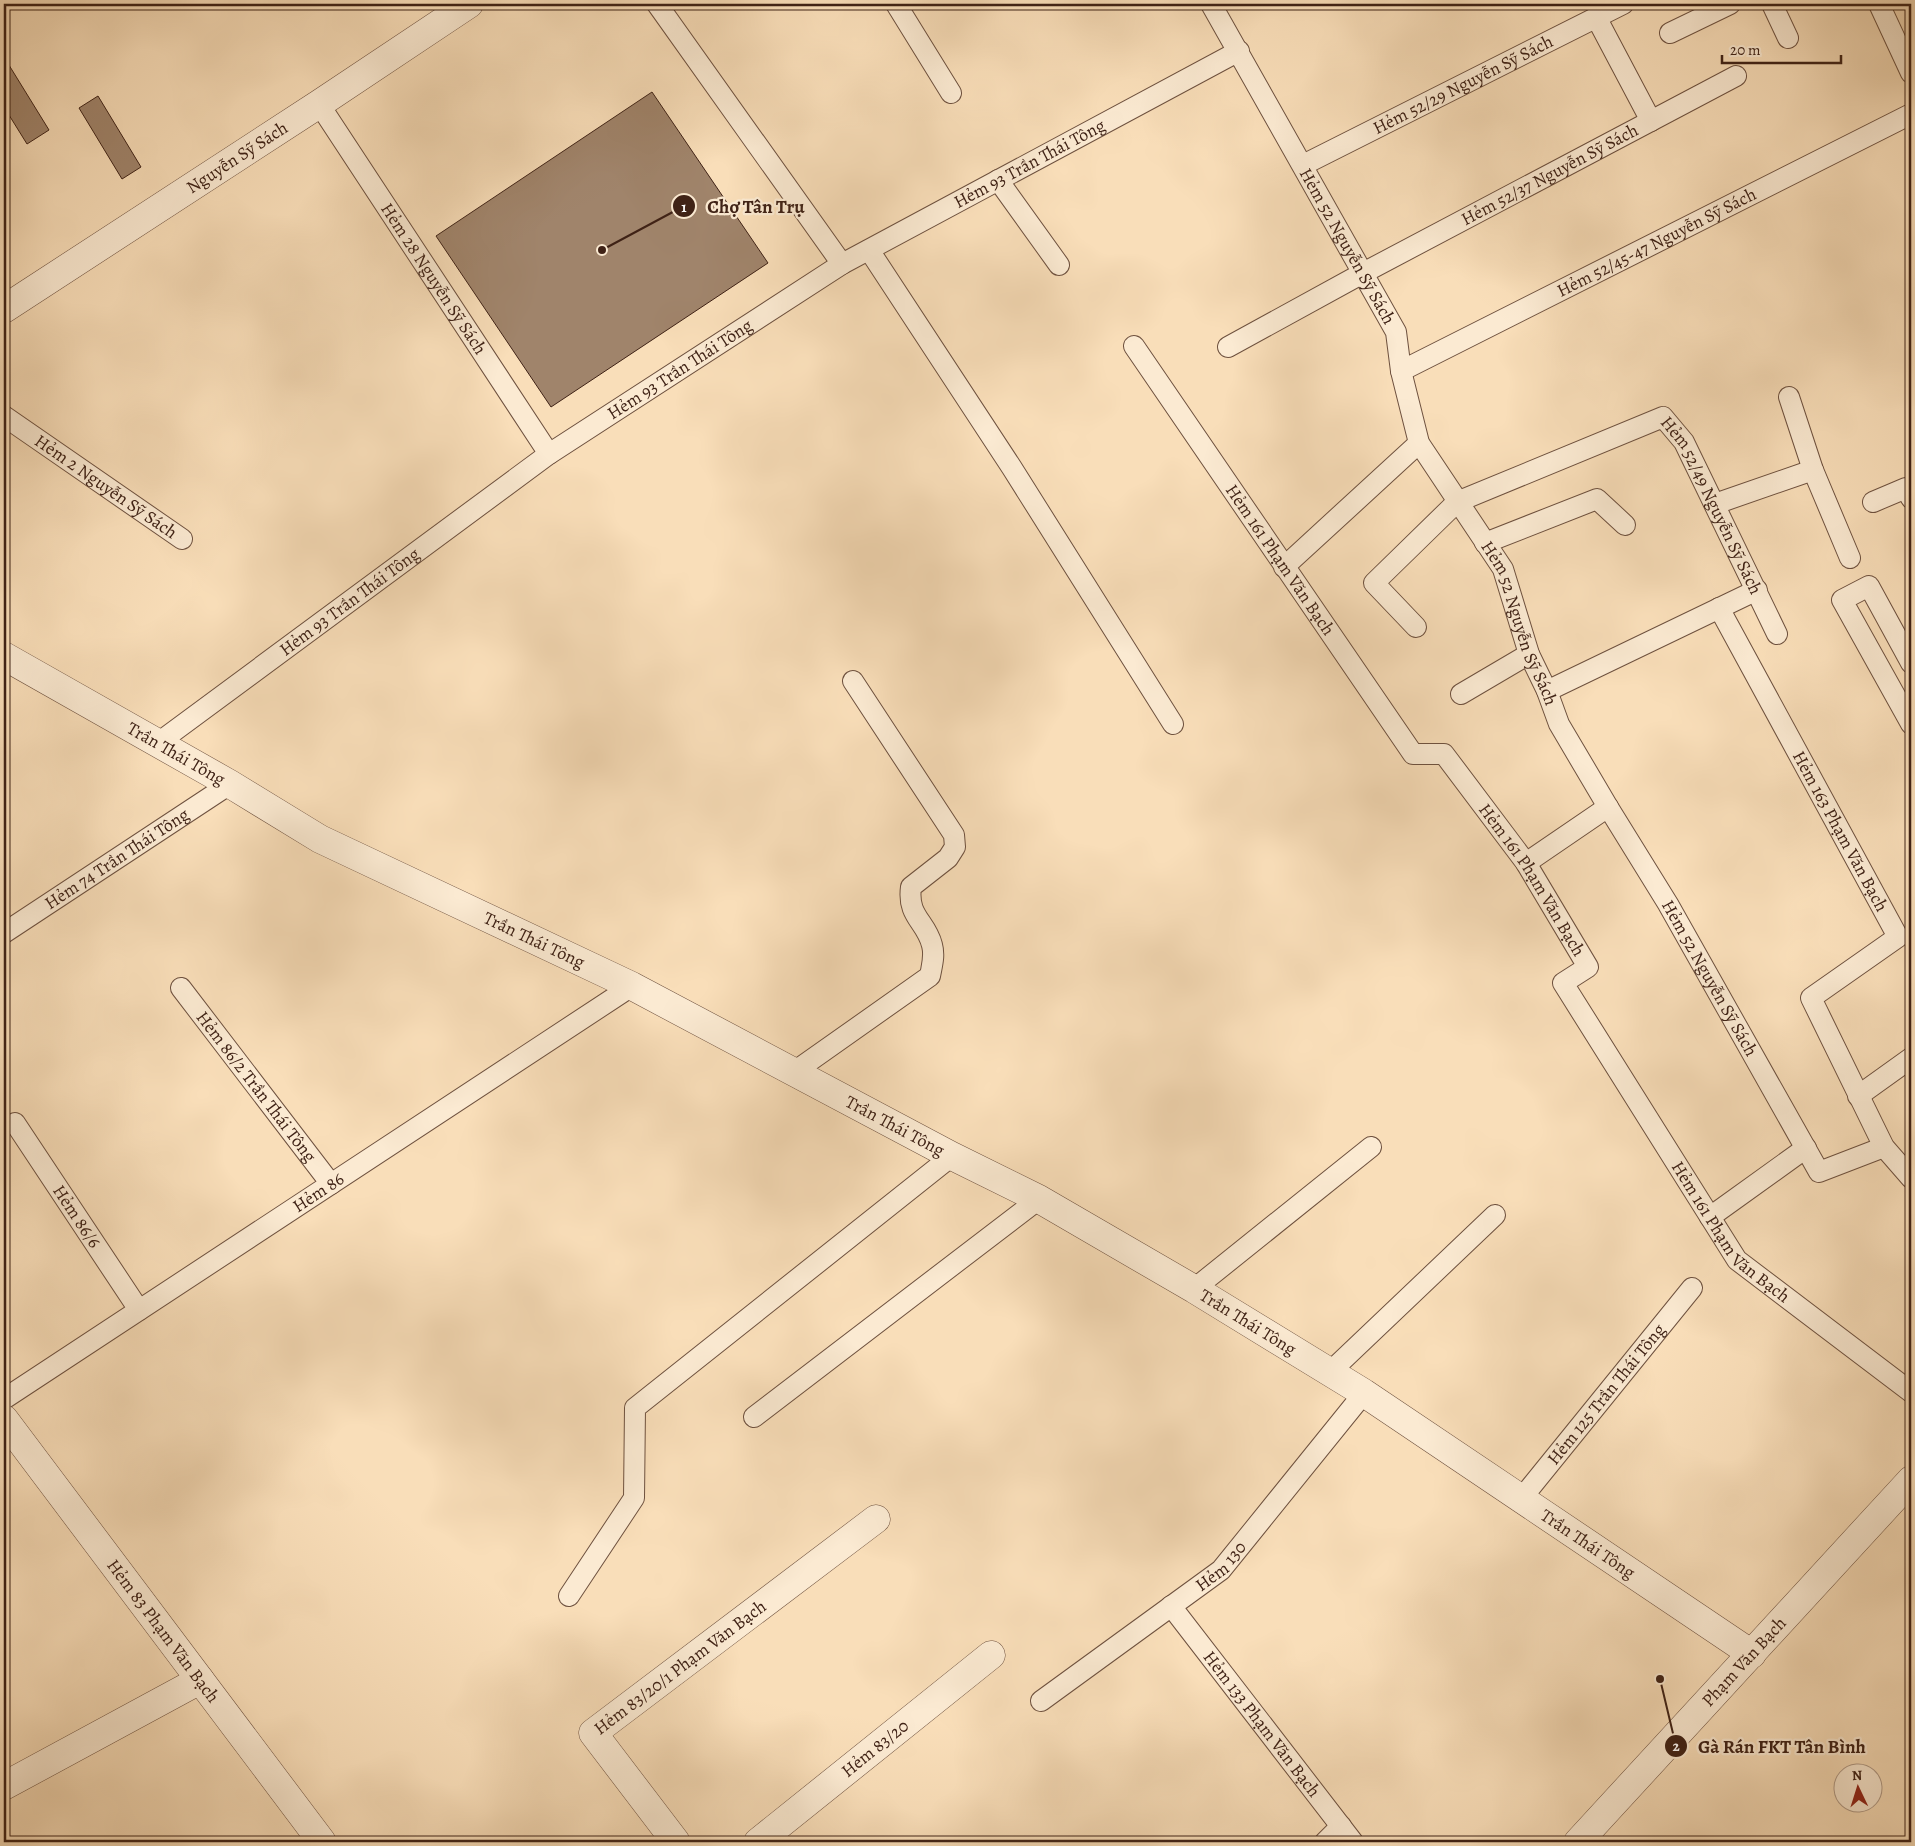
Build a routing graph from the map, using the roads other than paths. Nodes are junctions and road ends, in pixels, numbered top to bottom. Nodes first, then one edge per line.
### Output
1 (469, 4) edge
2 (657, 4) edge
3 (896, 4) edge
4 (1211, 4) edge
5 (1623, 4) edge
6 (1730, 4) edge
7 (1772, 4) edge
8 (1879, 4) edge
9 (1596, 17) junction
10 (1670, 33) dead end
11 (1788, 38) dead end
12 (1239, 51) junction
13 (1911, 74) edge
14 (1736, 76) dead end
15 (951, 94) dead end
16 (319, 104) junction
17 (1911, 114) edge
18 (1651, 121) junction
19 (1303, 165) junction
20 (998, 180) junction
21 (869, 250) junction
22 (842, 264) junction
23 (1059, 266) dead end
24 (1363, 273) junction
25 (4, 309) edge
26 (1134, 346) dead end
27 (1228, 347) dead end
28 (1401, 371) junction
29 (1789, 397) dead end
30 (4, 416) edge
31 (1419, 443) junction
32 (549, 454) junction
33 (1813, 470) junction
34 (1911, 498) edge
35 (1457, 502) junction
36 (1873, 502) dead end
37 (1715, 504) junction
38 (1625, 525) dead end
39 (182, 539) dead end
40 (1485, 543) junction
41 (1850, 558) dead end
42 (1284, 567) junction
43 (1757, 590) junction
44 (1719, 608) junction
45 (1416, 627) dead end
46 (1777, 634) dead end
47 (1529, 654) junction
48 (4, 656) edge
49 (1911, 663) edge
50 (1911, 672) edge
51 (853, 681) dead end
52 (1890, 684) junction
53 (1547, 691) junction
54 (1461, 694) dead end
55 (1173, 724) dead end
56 (1911, 724) edge
57 (158, 743) junction
58 (230, 784) junction
59 (1608, 807) junction
60 (1526, 863) junction
61 (4, 933) edge
62 (1904, 933) edge
63 (632, 986) junction
64 (182, 988) dead end
65 (1911, 1058) edge
66 (794, 1072) junction
67 (1858, 1096) junction
68 (15, 1123) dead end
69 (1884, 1146) junction
70 (1371, 1148) dead end
71 (1806, 1148) junction
72 (952, 1156) junction
73 (1911, 1178) edge
74 (331, 1184) junction
75 (1039, 1199) junction
76 (1495, 1215) dead end
77 (1710, 1217) junction
78 (1692, 1288) dead end
79 (1194, 1289) junction
80 (139, 1310) junction
81 (1330, 1372) junction
82 (1911, 1392) edge
83 (1364, 1393) junction
84 (4, 1399) edge
85 (754, 1417) dead end
86 (4, 1419) edge
87 (1911, 1480) edge
88 (1521, 1499) junction
89 (876, 1519) dead end
90 (569, 1596) dead end
91 (1171, 1606) junction
92 (1752, 1654) junction
93 (991, 1655) dead end
94 (200, 1680) junction
95 (1041, 1701) dead end
96 (4, 1786) edge
97 (1341, 1826) junction
98 (322, 1842) edge
99 (676, 1842) edge
100 (758, 1842) edge
101 (1325, 1842) edge
102 (1354, 1842) edge
103 (1578, 1842) edge

1 - 16 street, Nguyễn Sỹ Sách
2 - 22 lane
3 - 15 lane
4 - 12 lane, Hẻm 52 Nguyễn Sỹ Sách
5 - 9 lane, Hẻm 52/29 Nguyễn Sỹ Sách
6 - 10 lane
7 - 11 lane
8 - 13 lane
9 - 18 lane
9 - 19 lane, Hẻm 52/29 Nguyễn Sỹ Sách
12 - 19 lane, Hẻm 52 Nguyễn Sỹ Sách
12 - 20 lane, Hẻm 93 Trần Thái Tông
14 - 18 lane, Hẻm 52/37 Nguyễn Sỹ Sách
16 - 25 street, Nguyễn Sỹ Sách
16 - 32 lane, Hẻm 28 Nguyễn Sỹ Sách
17 - 28 lane, Hẻm 52/45-47 Nguyễn Sỹ Sách
18 - 24 lane, Hẻm 52/37 Nguyễn Sỹ Sách
19 - 24 lane, Hẻm 52 Nguyễn Sỹ Sách
20 - 21 lane, Hẻm 93 Trần Thái Tông
20 - 23 lane
21 - 22 lane, Hẻm 93 Trần Thái Tông
21 - 55 lane
22 - 32 lane, Hẻm 93 Trần Thái Tông
24 - 27 lane, Hẻm 52/37 Nguyễn Sỹ Sách
24 - 28 lane, Hẻm 52 Nguyễn Sỹ Sách
26 - 42 lane, Hẻm 161 Phạm Văn Bạch
28 - 31 lane, Hẻm 52 Nguyễn Sỹ Sách
29 - 33 lane
30 - 39 lane, Hẻm 2 Nguyễn Sỹ Sách
31 - 35 lane, Hẻm 52 Nguyễn Sỹ Sách
31 - 42 lane
32 - 57 lane, Hẻm 93 Trần Thái Tông
33 - 37 lane
33 - 41 lane
34 - 36 lane
35 - 37 lane, Hẻm 52/49 Nguyễn Sỹ Sách
35 - 40 lane, Hẻm 52 Nguyễn Sỹ Sách
35 - 45 lane
37 - 43 lane, Hẻm 52/49 Nguyễn Sỹ Sách
38 - 40 lane
40 - 47 lane, Hẻm 52 Nguyễn Sỹ Sách
42 - 60 lane, Hẻm 161 Phạm Văn Bạch
43 - 44 lane
43 - 46 lane, Hẻm 52/49 Nguyễn Sỹ Sách
44 - 53 lane
44 - 62 lane, Hẻm 163 Phạm Văn Bạch
47 - 53 lane, Hẻm 52 Nguyễn Sỹ Sách
47 - 54 lane
48 - 57 street, Trần Thái Tông
49 - 52 lane
50 - 52 lane
51 - 66 lane
52 - 56 lane
53 - 59 lane, Hẻm 52 Nguyễn Sỹ Sách
57 - 58 street, Trần Thái Tông
58 - 61 lane, Hẻm 74 Trần Thái Tông
58 - 63 street, Trần Thái Tông
59 - 60 lane
59 - 71 lane, Hẻm 52 Nguyễn Sỹ Sách
60 - 77 lane, Hẻm 161 Phạm Văn Bạch
62 - 67 lane, Hẻm 163 Phạm Văn Bạch
63 - 66 street, Trần Thái Tông
63 - 74 lane, Hẻm 86
64 - 74 lane, Hẻm 86/2 Trần Thái Tông
65 - 67 lane
66 - 72 street, Trần Thái Tông
67 - 69 lane, Hẻm 163 Phạm Văn Bạch
68 - 80 lane, Hẻm 86/6
69 - 71 lane, Hẻm 52 Nguyễn Sỹ Sách
69 - 73 lane, Hẻm 163 Phạm Văn Bạch
70 - 79 lane
71 - 77 lane
72 - 75 street, Trần Thái Tông
72 - 90 lane
74 - 80 lane, Hẻm 86
75 - 79 street, Trần Thái Tông
75 - 85 lane
76 - 81 lane
77 - 82 lane, Hẻm 161 Phạm Văn Bạch
78 - 88 lane, Hẻm 125 Trần Thái Tông
79 - 81 street, Trần Thái Tông
80 - 84 lane, Hẻm 86
81 - 83 street, Trần Thái Tông
83 - 88 street, Trần Thái Tông
83 - 91 lane, Hẻm 130
86 - 94 street, Hẻm 83 Phạm Văn Bạch
87 - 92 street, Phạm Văn Bạch
88 - 92 street, Trần Thái Tông
89 - 99 street, Hẻm 83/20/1 Phạm Văn Bạch
91 - 95 lane, Hẻm 130
91 - 97 lane, Hẻm 133 Phạm Văn Bạch
92 - 103 street, Phạm Văn Bạch
93 - 100 street, Hẻm 83/20
94 - 96 street
94 - 98 street, Hẻm 83 Phạm Văn Bạch
97 - 101 lane
97 - 102 lane, Hẻm 133 Phạm Văn Bạch

